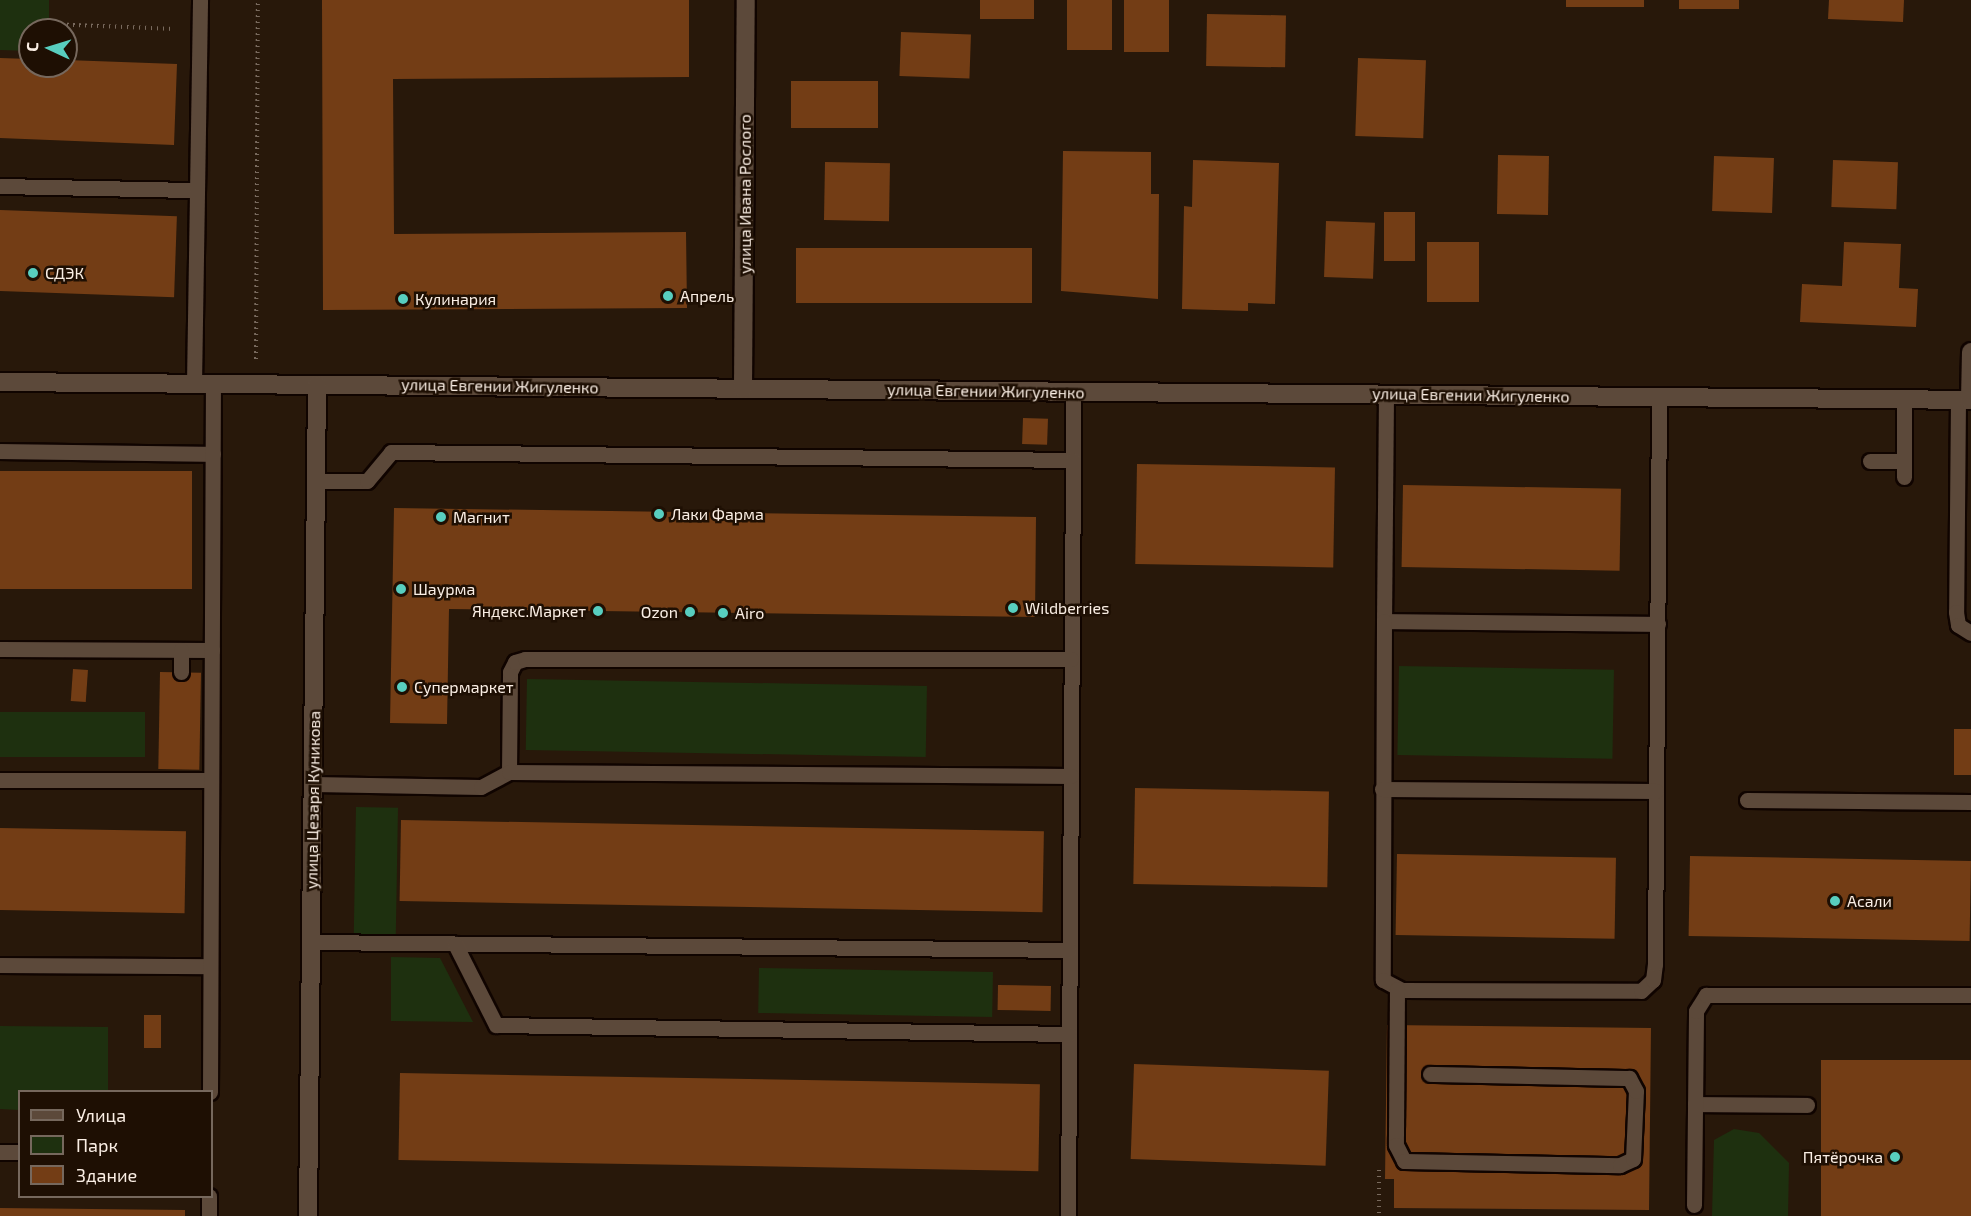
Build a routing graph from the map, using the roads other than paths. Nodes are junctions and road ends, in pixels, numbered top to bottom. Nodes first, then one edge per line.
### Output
1 (200, 0) edge
2 (746, 0) edge
3 (0, 186) edge
4 (196, 190) junction
5 (1971, 352) edge
6 (0, 382) edge
7 (194, 384) junction
8 (213, 384) junction
9 (317, 385) junction
10 (743, 389) junction
11 (1073, 392) junction
12 (1386, 394) junction
13 (1659, 397) junction
14 (1904, 399) junction
15 (1966, 400) edge
16 (0, 451) edge
17 (213, 454) junction
18 (1073, 460) junction
19 (1870, 461) dead end
20 (316, 481) junction
21 (1384, 621) junction
22 (1658, 624) junction
23 (1971, 633) edge
24 (0, 649) edge
25 (180, 650) junction
26 (212, 650) junction
27 (1071, 659) junction
28 (181, 672) dead end
29 (508, 772) junction
30 (1071, 776) junction
31 (0, 780) edge
32 (211, 780) junction
33 (313, 783) junction
34 (1383, 789) junction
35 (1656, 791) junction
36 (1747, 800) dead end
37 (1971, 802) edge
38 (311, 942) junction
39 (455, 944) junction
40 (1069, 950) junction
41 (0, 965) edge
42 (210, 966) junction
43 (1398, 989) junction
44 (1971, 995) edge
45 (1069, 1034) junction
46 (1430, 1074) dead end
47 (210, 1090) edge
48 (1695, 1104) junction
49 (1808, 1105) dead end
50 (0, 1152) edge
51 (18, 1152) edge
52 (209, 1198) edge
53 (1694, 1205) dead end
54 (209, 1216) edge
55 (308, 1216) edge
56 (1068, 1216) edge

1 - 4 lane
2 - 10 street, улица Ивана Рослого
3 - 4 lane
4 - 7 lane
5 - 15 street
6 - 7 street, улица Евгении Жигуленко
7 - 8 street, улица Евгении Жигуленко
8 - 9 street, улица Евгении Жигуленко
8 - 17 lane
9 - 10 street, улица Евгении Жигуленко
9 - 20 street, улица Цезаря Куникова
10 - 11 street, улица Евгении Жигуленко
11 - 12 street, улица Евгении Жигуленко
11 - 18 lane
12 - 13 street, улица Евгении Жигуленко
12 - 21 lane
13 - 14 street, улица Евгении Жигуленко
13 - 22 lane
14 - 15 street, улица Евгении Жигуленко
14 - 19 lane
15 - 23 lane
16 - 17 lane
17 - 26 lane
18 - 20 lane
18 - 27 lane
20 - 33 street, улица Цезаря Куникова
21 - 22 lane
21 - 34 lane
22 - 35 lane
24 - 25 lane
25 - 26 lane
25 - 28 lane
26 - 32 lane
27 - 29 lane
27 - 30 lane
29 - 30 lane
29 - 33 lane
30 - 40 lane
31 - 32 lane
32 - 42 lane
33 - 38 street, улица Цезаря Куникова
34 - 35 lane
34 - 43 lane
35 - 43 lane
36 - 37 lane
38 - 39 lane
38 - 55 street, улица Цезаря Куникова
39 - 40 lane
39 - 45 lane
40 - 45 lane
41 - 42 lane
42 - 47 lane
43 - 46 lane
44 - 48 lane
45 - 56 lane
48 - 49 lane
48 - 53 lane
50 - 51 lane
52 - 54 lane

